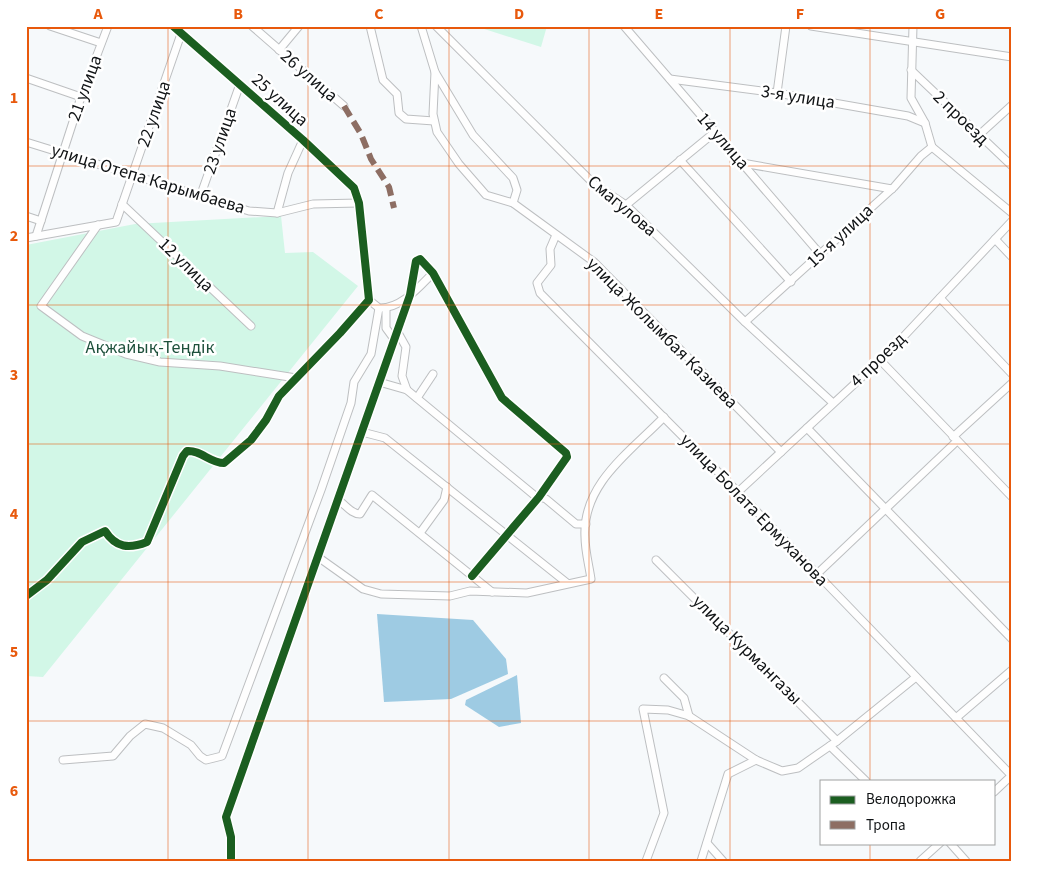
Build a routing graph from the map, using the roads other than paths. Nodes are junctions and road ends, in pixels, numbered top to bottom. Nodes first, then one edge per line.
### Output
1 (50, 26) edge
2 (108, 26) edge
3 (173, 26) edge
4 (252, 26) edge
5 (299, 26) edge
6 (370, 26) edge
7 (421, 26) edge
8 (436, 26) edge
9 (624, 26) edge
10 (786, 26) edge
11 (811, 26) edge
12 (913, 26) edge
13 (181, 34) junction
14 (912, 41) junction
15 (102, 43) junction
16 (279, 50) junction
17 (1012, 57) edge
18 (911, 70) junction
19 (435, 72) junction
20 (26, 78) edge
21 (670, 79) junction
22 (240, 84) junction
23 (777, 93) junction
24 (81, 97) junction
25 (1012, 105) edge
26 (344, 106) dead end
27 (434, 121) junction
28 (924, 123) junction
29 (715, 132) junction
30 (980, 135) junction
31 (303, 140) junction
32 (26, 142) edge
33 (932, 147) junction
34 (63, 154) junction
35 (680, 160) junction
36 (742, 163) junction
37 (1012, 166) edge
38 (133, 176) junction
39 (892, 189) junction
40 (200, 197) junction
41 (359, 203) junction
42 (513, 203) junction
43 (122, 204) junction
44 (626, 205) junction
45 (277, 212) junction
46 (1012, 213) edge
47 (26, 216) edge
48 (41, 221) junction
49 (1012, 221) edge
50 (98, 225) junction
51 (556, 235) junction
52 (36, 236) junction
53 (26, 238) edge
54 (995, 239) junction
55 (821, 255) junction
56 (1012, 257) edge
57 (433, 273) junction
58 (791, 282) junction
59 (410, 295) junction
60 (940, 298) junction
61 (369, 300) junction
62 (383, 308) junction
63 (744, 322) junction
64 (250, 326) dead end
65 (397, 331) junction
66 (394, 339) junction
67 (880, 360) junction
68 (433, 374) dead end
69 (1012, 374) edge
70 (296, 378) junction
71 (379, 382) junction
72 (1012, 383) edge
73 (407, 390) junction
74 (417, 398) junction
75 (834, 403) junction
76 (664, 417) junction
77 (807, 428) junction
78 (362, 432) junction
79 (955, 439) junction
80 (781, 452) junction
81 (447, 487) junction
82 (738, 492) junction
83 (540, 497) junction
84 (1012, 498) edge
85 (338, 500) junction
86 (885, 509) junction
87 (586, 524) junction
88 (420, 533) junction
89 (507, 535) junction
90 (318, 557) junction
91 (656, 560) dead end
92 (817, 574) junction
93 (472, 576) junction
94 (567, 583) junction
95 (492, 592) junction
96 (26, 596) edge
97 (1012, 640) edge
98 (1012, 670) edge
99 (916, 677) junction
100 (664, 678) dead end
101 (689, 716) junction
102 (956, 718) junction
103 (837, 741) junction
104 (830, 746) junction
105 (63, 760) dead end
106 (756, 760) junction
107 (1012, 776) edge
108 (865, 780) edge
109 (996, 790) edge
110 (707, 844) junction
111 (935, 844) edge
112 (951, 844) edge
113 (231, 861) edge
114 (646, 861) edge
115 (701, 861) edge
116 (723, 861) edge
117 (920, 861) edge
118 (966, 861) edge

1 - 15 street
2 - 15 street, 21 улица
3 - 13 street, 25 улица
4 - 16 street, 26 улица
5 - 16 street
6 - 27 street
7 - 19 street, улица Жолымбая Казиева
8 - 44 street, Смагулова
9 - 21 street, 14 улица
10 - 23 street
11 - 14 street
12 - 14 street, 2 проезд
13 - 22 street, 25 улица
13 - 38 street, 22 улица
14 - 17 street
14 - 18 street, 2 проезд
15 - 24 street, 21 улица
16 - 26 street, 26 улица
18 - 28 street, 2 проезд
18 - 30 street, 2 проезд
19 - 27 street, улица Жолымбая Казиева
19 - 42 street, улица Жолымбая Казиева
20 - 24 street
21 - 23 street, 3-я улица
21 - 29 street, 14 улица
22 - 31 street, 25 улица
22 - 40 street, 23 улица
23 - 28 street, 3-я улица
24 - 34 street, 21 улица
25 - 30 street
27 - 42 street, улица Жолымбая Казиева
28 - 33 street, 2 проезд
29 - 35 street
29 - 36 street, 14 улица
30 - 37 street, 2 проезд
31 - 41 street, 25 улица
31 - 45 street
32 - 34 street, улица Отепа Карымбаева
33 - 39 street, 15-я улица
33 - 46 street
34 - 38 street, улица Отепа Карымбаева
34 - 48 street, 21 улица
35 - 44 street
35 - 58 street
36 - 39 street
36 - 55 street, 14 улица
38 - 40 street, улица Отепа Карымбаева
38 - 43 street, 22 улица
39 - 55 street, 15-я улица
40 - 45 street, улица Отепа Карымбаева
41 - 45 street, улица Отепа Карымбаева
41 - 61 street
42 - 51 street, улица Жолымбая Казиева
43 - 50 street, 22 улица
43 - 64 street, 12 улица
44 - 63 street, Смагулова
47 - 48 street
48 - 52 street, 21 улица
49 - 54 street, 4 проезд
50 - 52 street
50 - 70 street
51 - 76 street, улица Болата Ермуханова
51 - 80 street, улица Жолымбая Казиева
52 - 53 street
54 - 56 street
54 - 60 street, 4 проезд
55 - 58 street, 15-я улица
57 - 59 street
57 - 59 street
57 - 83 street
58 - 63 street, 15-я улица
59 - 62 street
59 - 65 street
60 - 67 street, 4 проезд
60 - 69 street
61 - 62 street
61 - 70 street
62 - 66 street
62 - 105 street
63 - 75 street, Смагулова
65 - 66 street
65 - 73 street
66 - 71 street
67 - 75 street, 4 проезд
67 - 79 street
68 - 74 street
70 - 96 street
71 - 73 street
71 - 78 street
72 - 79 street
73 - 74 street
74 - 83 street
75 - 77 street, 4 проезд
76 - 82 street, улица Болата Ермуханова
76 - 87 street
77 - 80 street, 4 проезд
77 - 86 street
78 - 81 street
78 - 85 street
79 - 84 street
79 - 86 street
80 - 82 street, 4 проезд
81 - 88 street
81 - 89 street
82 - 92 street, улица Болата Ермуханова
83 - 87 street
83 - 89 street
85 - 88 street
85 - 90 street
86 - 92 street
86 - 97 street
87 - 94 street
88 - 93 street
89 - 93 street
89 - 94 street
90 - 95 street
90 - 113 street
91 - 103 street, улица Курмангазы
92 - 99 street, улица Болата Ермуханова
93 - 95 street
94 - 95 street
98 - 102 street
99 - 102 street, улица Болата Ермуханова
99 - 103 street
100 - 101 street
101 - 106 street
101 - 114 street
102 - 107 street, улица Болата Ермуханова
103 - 104 street
104 - 106 street
104 - 108 street
106 - 110 street
107 - 109 street
110 - 115 street
110 - 116 street
111 - 117 street
112 - 118 street

